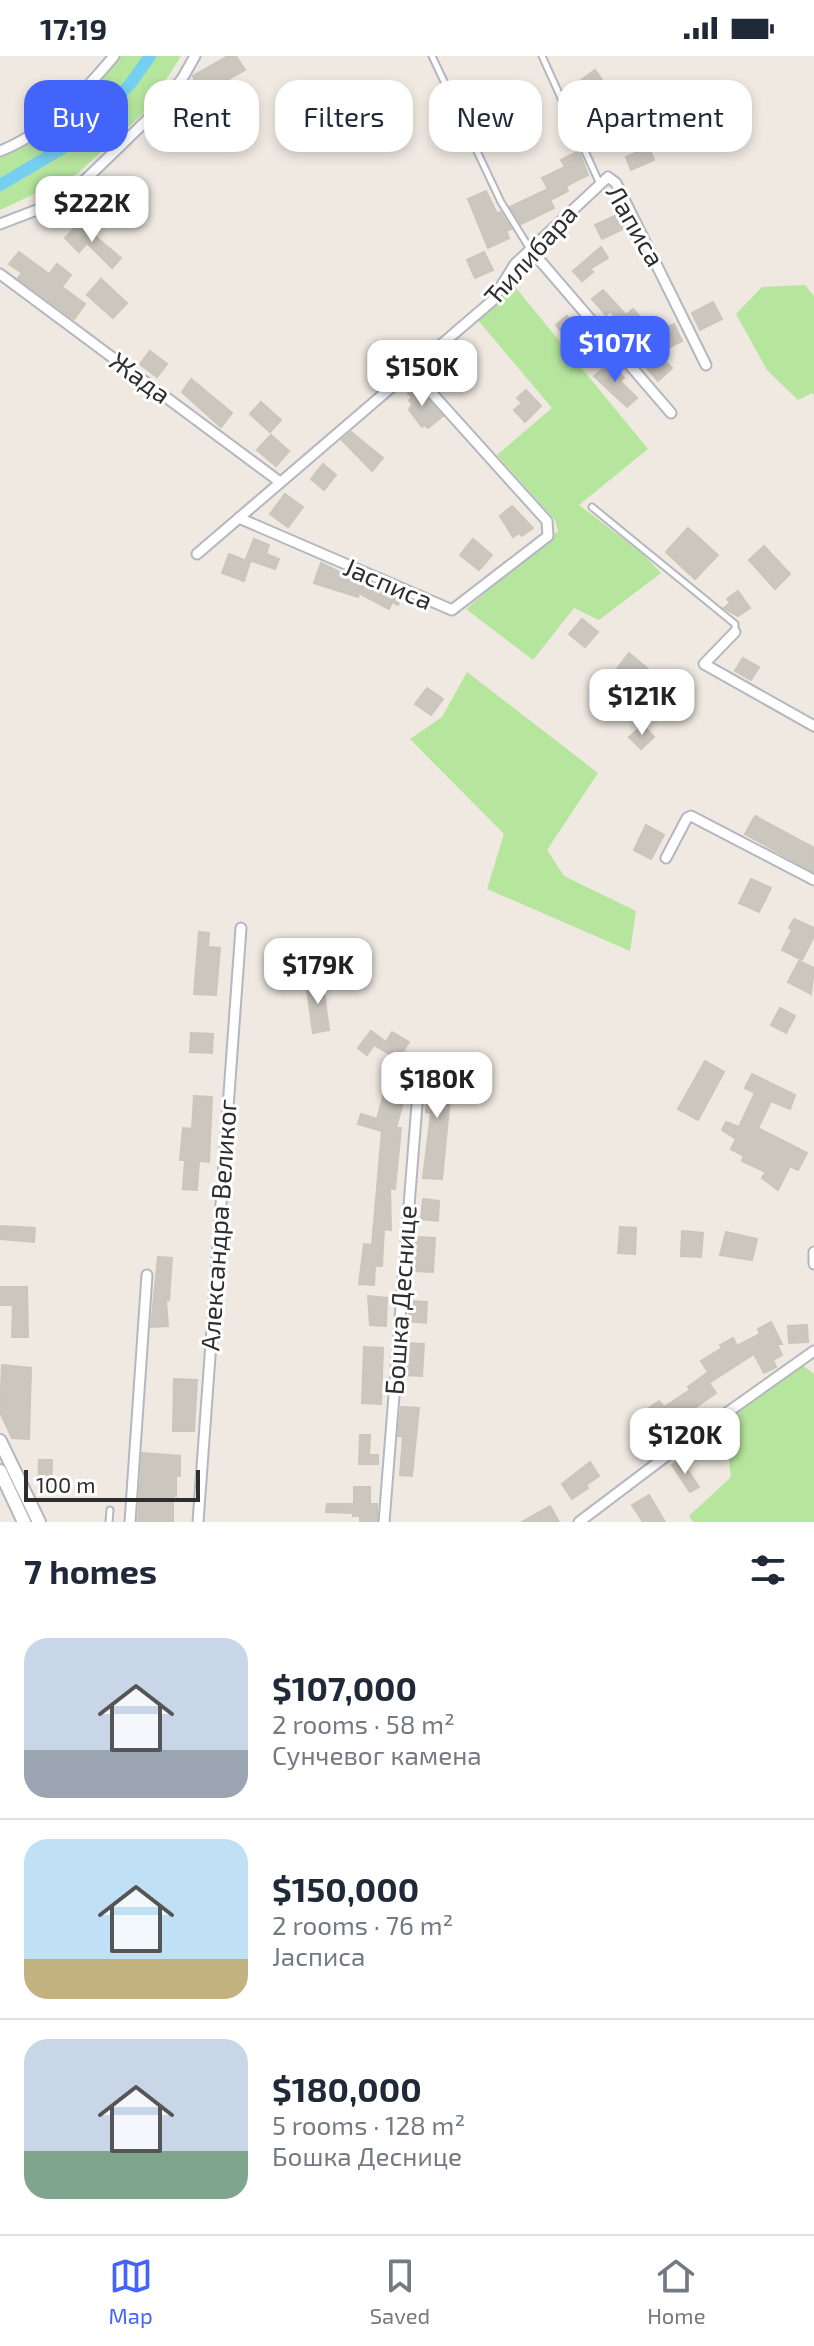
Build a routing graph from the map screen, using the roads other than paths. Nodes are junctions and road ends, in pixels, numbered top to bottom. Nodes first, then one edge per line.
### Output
1 (114, 56) edge
2 (195, 56) edge
3 (432, 56) edge
4 (542, 56) edge
5 (0, 151) edge
6 (601, 181) junction
7 (0, 224) edge
8 (530, 249) junction
9 (0, 274) edge
10 (706, 365) dead end
11 (411, 370) junction
12 (671, 413) dead end
13 (280, 482) junction
14 (592, 507) dead end
15 (239, 518) junction
16 (197, 554) dead end
17 (735, 632) joint
18 (814, 726) edge
19 (666, 858) dead end
20 (814, 880) edge
21 (241, 928) dead end
22 (419, 1079) dead end
23 (814, 1252) edge
24 (814, 1264) edge
25 (147, 1275) dead end
26 (814, 1351) edge
27 (0, 1441) edge
28 (0, 1471) edge
29 (110, 1510) dead end
30 (24, 1522) edge
31 (39, 1522) edge
32 (109, 1522) edge
33 (130, 1522) edge
34 (198, 1522) edge
35 (384, 1522) edge
36 (579, 1522) edge

1 - 5 street
2 - 7 street
3 - 8 lane
4 - 6 lane
6 - 8 street, Ћилибара
6 - 10 street, Лаписа
8 - 11 street, Ћилибара
8 - 12 street
9 - 13 street, Жада
11 - 13 street, Ћилибара
11 - 15 street, Јасписа
13 - 15 street, Ћилибара
14 - 17 lane
15 - 16 street
17 - 18 street
19 - 20 street
21 - 34 street, Александра Великог
22 - 35 street, Бошка Деснице
23 - 24 street
25 - 33 street
26 - 36 street
27 - 31 main road
28 - 30 main road
29 - 32 lane

